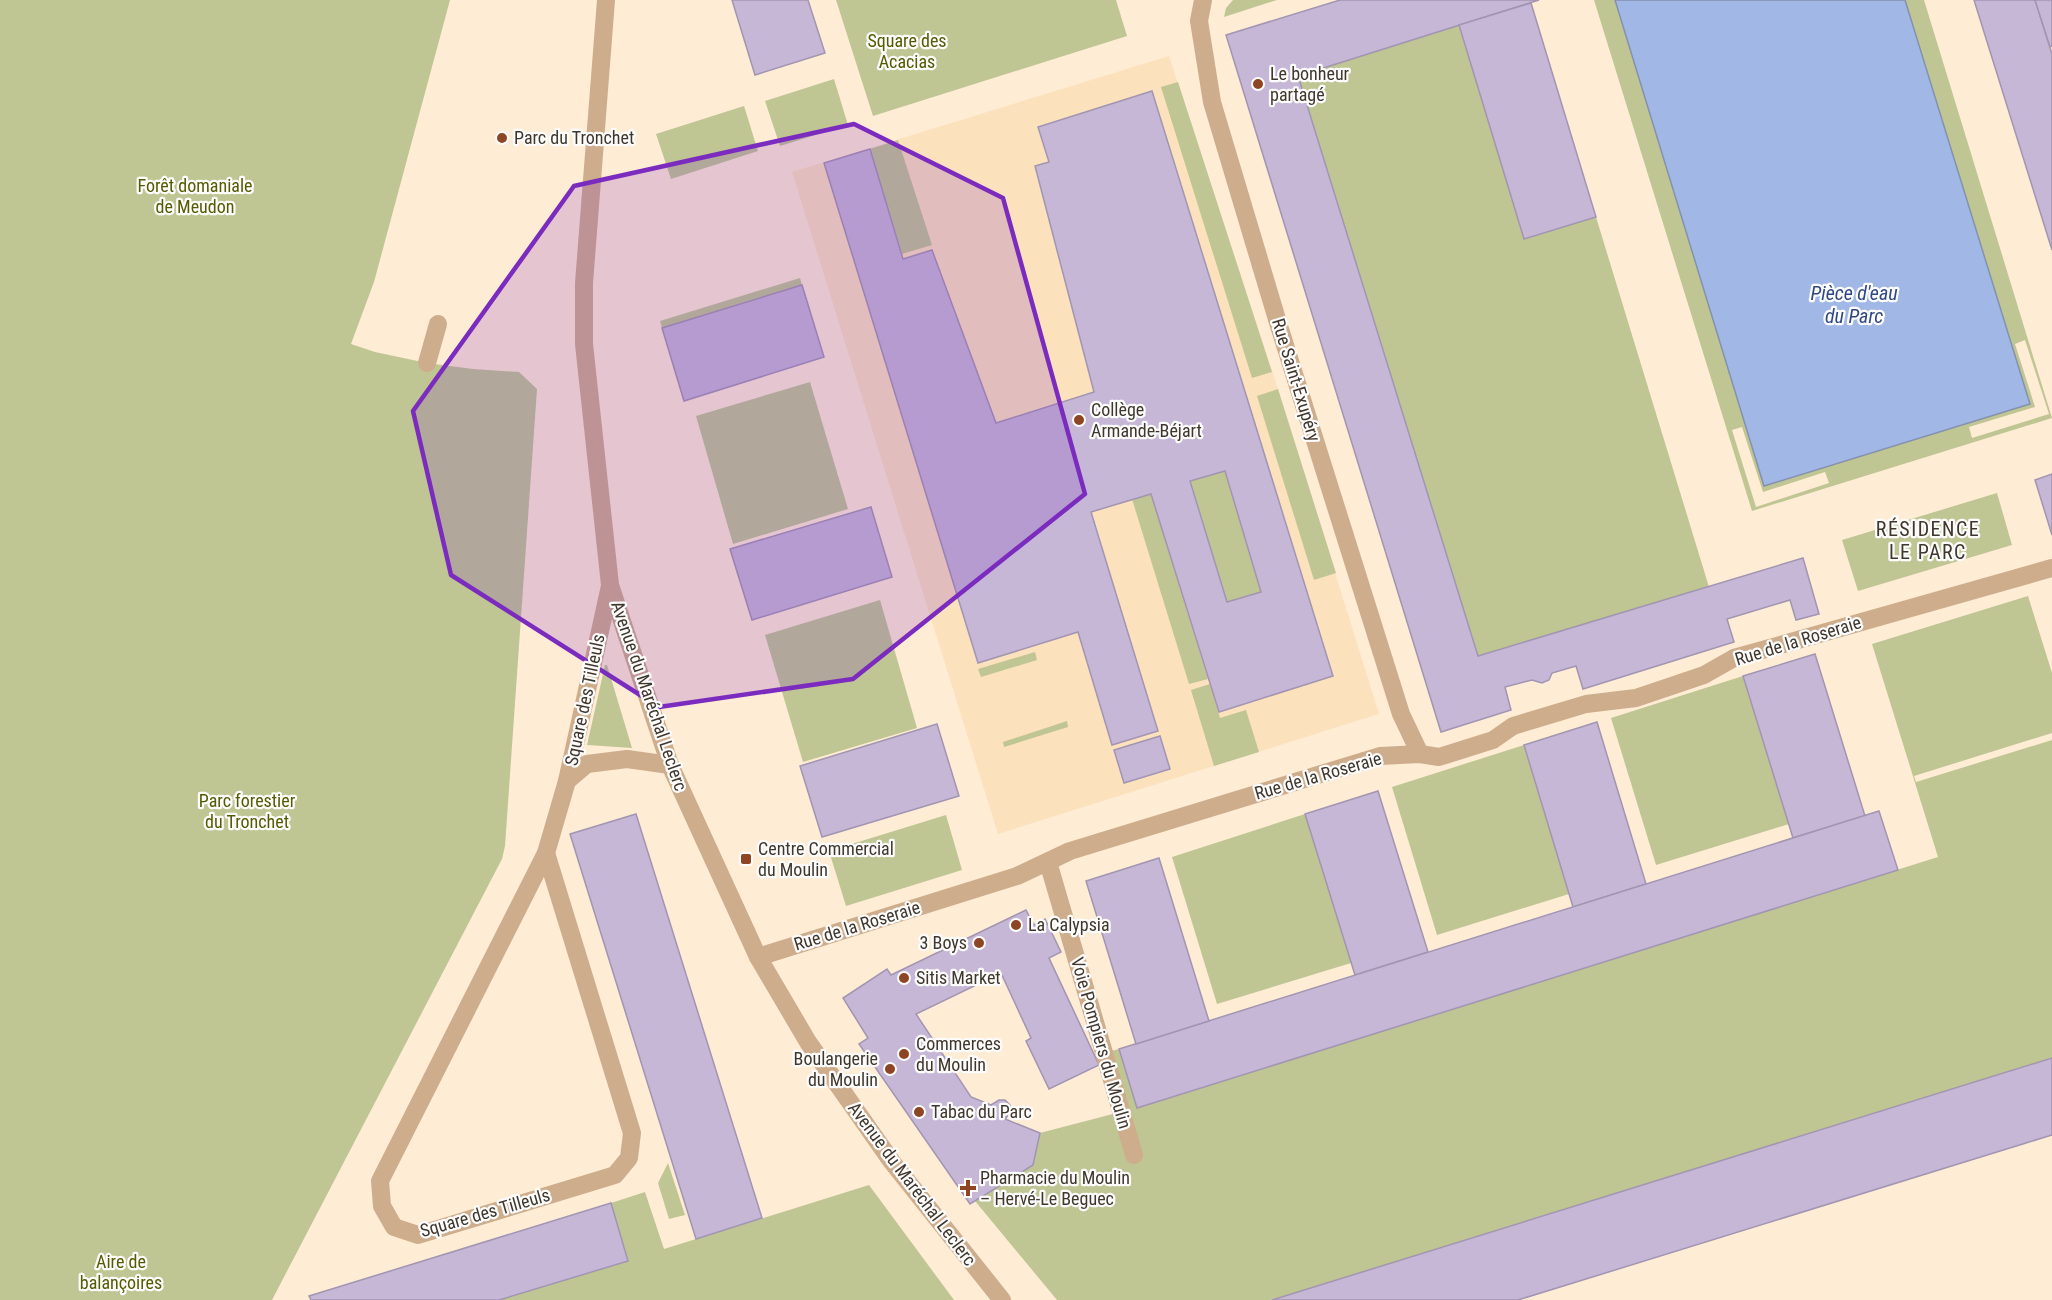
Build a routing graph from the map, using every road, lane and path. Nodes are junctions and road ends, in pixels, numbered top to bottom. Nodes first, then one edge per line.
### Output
1 (606, 0) edge
2 (1203, 0) edge
3 (438, 324) dead end
4 (427, 363) dead end
5 (2052, 568) edge
6 (610, 585) junction
7 (1420, 754) junction
8 (670, 765) junction
9 (567, 781) junction
10 (546, 853) junction
11 (1048, 861) junction
12 (758, 957) junction
13 (1134, 1155) dead end
14 (1002, 1300) edge

1 - 6 street, Avenue du Maréchal Leclerc
2 - 7 street, Rue Saint-Exupéry
3 - 4 street
5 - 7 street, Rue de la Roseraie
6 - 8 street, Avenue du Maréchal Leclerc
6 - 9 street, Square des Tilleuls
7 - 11 street, Rue de la Roseraie
8 - 9 street, Square des Tilleuls
8 - 12 street, Avenue du Maréchal Leclerc
9 - 10 street, Square des Tilleuls
10 - 10 street, Square des Tilleuls
11 - 12 street, Rue de la Roseraie
11 - 13 street, Voie Pompiers du Moulin
12 - 14 street, Avenue du Maréchal Leclerc

